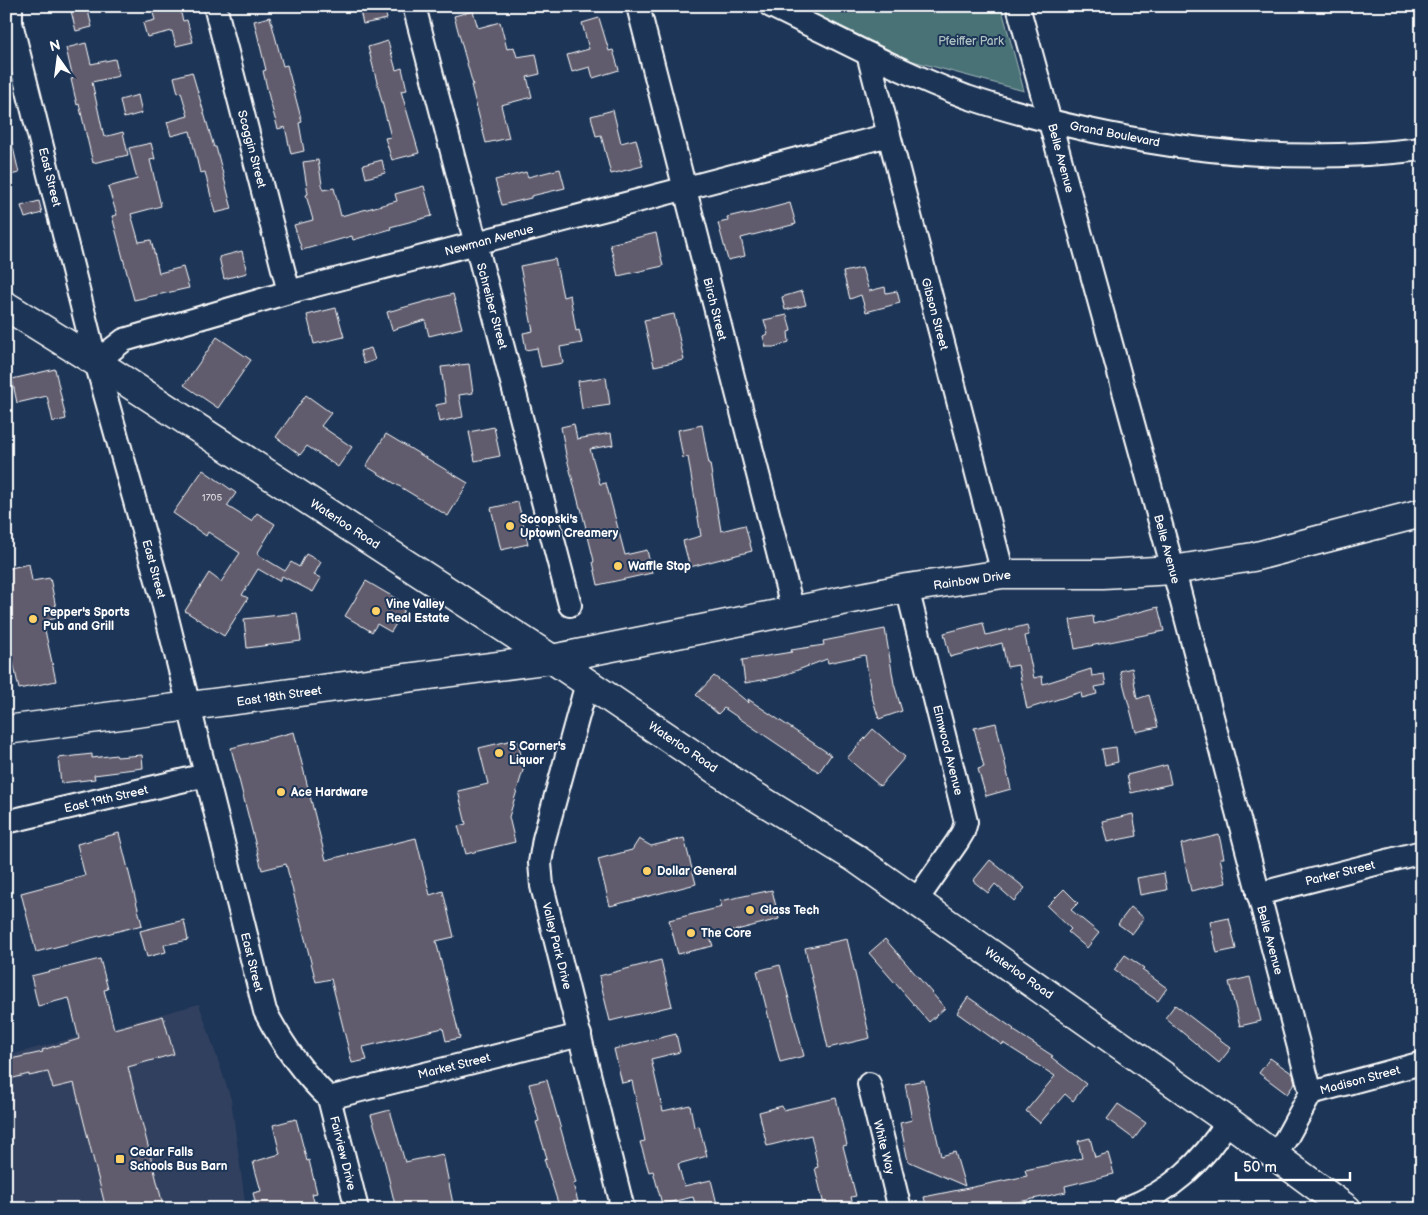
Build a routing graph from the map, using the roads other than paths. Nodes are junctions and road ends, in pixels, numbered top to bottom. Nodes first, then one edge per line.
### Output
1 (215, 6) edge
2 (414, 6) edge
3 (638, 6) edge
4 (771, 6) edge
5 (1018, 6) edge
6 (11, 14) edge
7 (868, 54) junction
8 (1051, 122) junction
9 (889, 135) junction
10 (1422, 149) edge
11 (684, 188) junction
12 (476, 243) junction
13 (290, 292) junction
14 (6, 306) edge
15 (96, 362) junction
16 (1422, 513) edge
17 (1173, 570) junction
18 (1002, 574) junction
19 (907, 588) junction
20 (570, 606) dead end
21 (793, 611) junction
22 (552, 659) junction
23 (587, 683) junction
24 (190, 708) junction
25 (6, 730) edge
26 (206, 775) junction
27 (6, 822) edge
28 (1422, 852) edge
29 (1258, 894) junction
30 (916, 901) junction
31 (580, 1035) junction
32 (1422, 1063) edge
33 (869, 1084) dead end
34 (1311, 1093) junction
35 (329, 1098) junction
36 (1228, 1121) junction
37 (1275, 1156) junction
38 (357, 1209) edge
39 (623, 1209) edge
40 (900, 1209) edge
41 (1124, 1209) edge
42 (1347, 1209) edge

1 - 13 street, Scoggin Street
2 - 12 street, Schreiber Street
3 - 11 street, Birch Street
4 - 7 street, Grand Boulevard
5 - 8 street, Belle Avenue
6 - 15 street, East Street
7 - 8 street, Grand Boulevard
7 - 9 street, Gibson Street
8 - 10 street, Grand Boulevard
8 - 17 street, Belle Avenue
9 - 11 street, Newman Avenue
9 - 18 street, Gibson Street
11 - 12 street, Newman Avenue
11 - 21 street, Birch Street
12 - 13 street, Newman Avenue
12 - 20 street, Schreiber Street
13 - 15 street, Newman Avenue
14 - 15 main road, Waterloo Road
15 - 22 main road, Waterloo Road
15 - 24 street, East Street
16 - 17 main road, Rainbow Drive
17 - 18 main road, Rainbow Drive
17 - 29 street, Belle Avenue
18 - 19 main road, Rainbow Drive
19 - 21 main road, Rainbow Drive
19 - 30 street, Elmwood Avenue
21 - 22 main road, Rainbow Drive
22 - 23 main road, Waterloo Road
22 - 24 main road, East 18th Street
23 - 30 main road, Waterloo Road
23 - 31 street, Valley Park Drive
24 - 25 main road, East 18th Street
24 - 26 street, East Street
26 - 27 street, East 19th Street
26 - 35 street, East Street
28 - 29 street, Parker Street
29 - 34 street, Belle Avenue
30 - 36 main road, Waterloo Road
31 - 35 street, Market Street
31 - 39 street, Valley Park Drive
32 - 34 street, Madison Street
33 - 40 street, White Way
34 - 37 street, Madison Street
35 - 38 street, Fairview Drive
36 - 37 main road, Waterloo Road
36 - 41 street
37 - 42 main road, Waterloo Road

